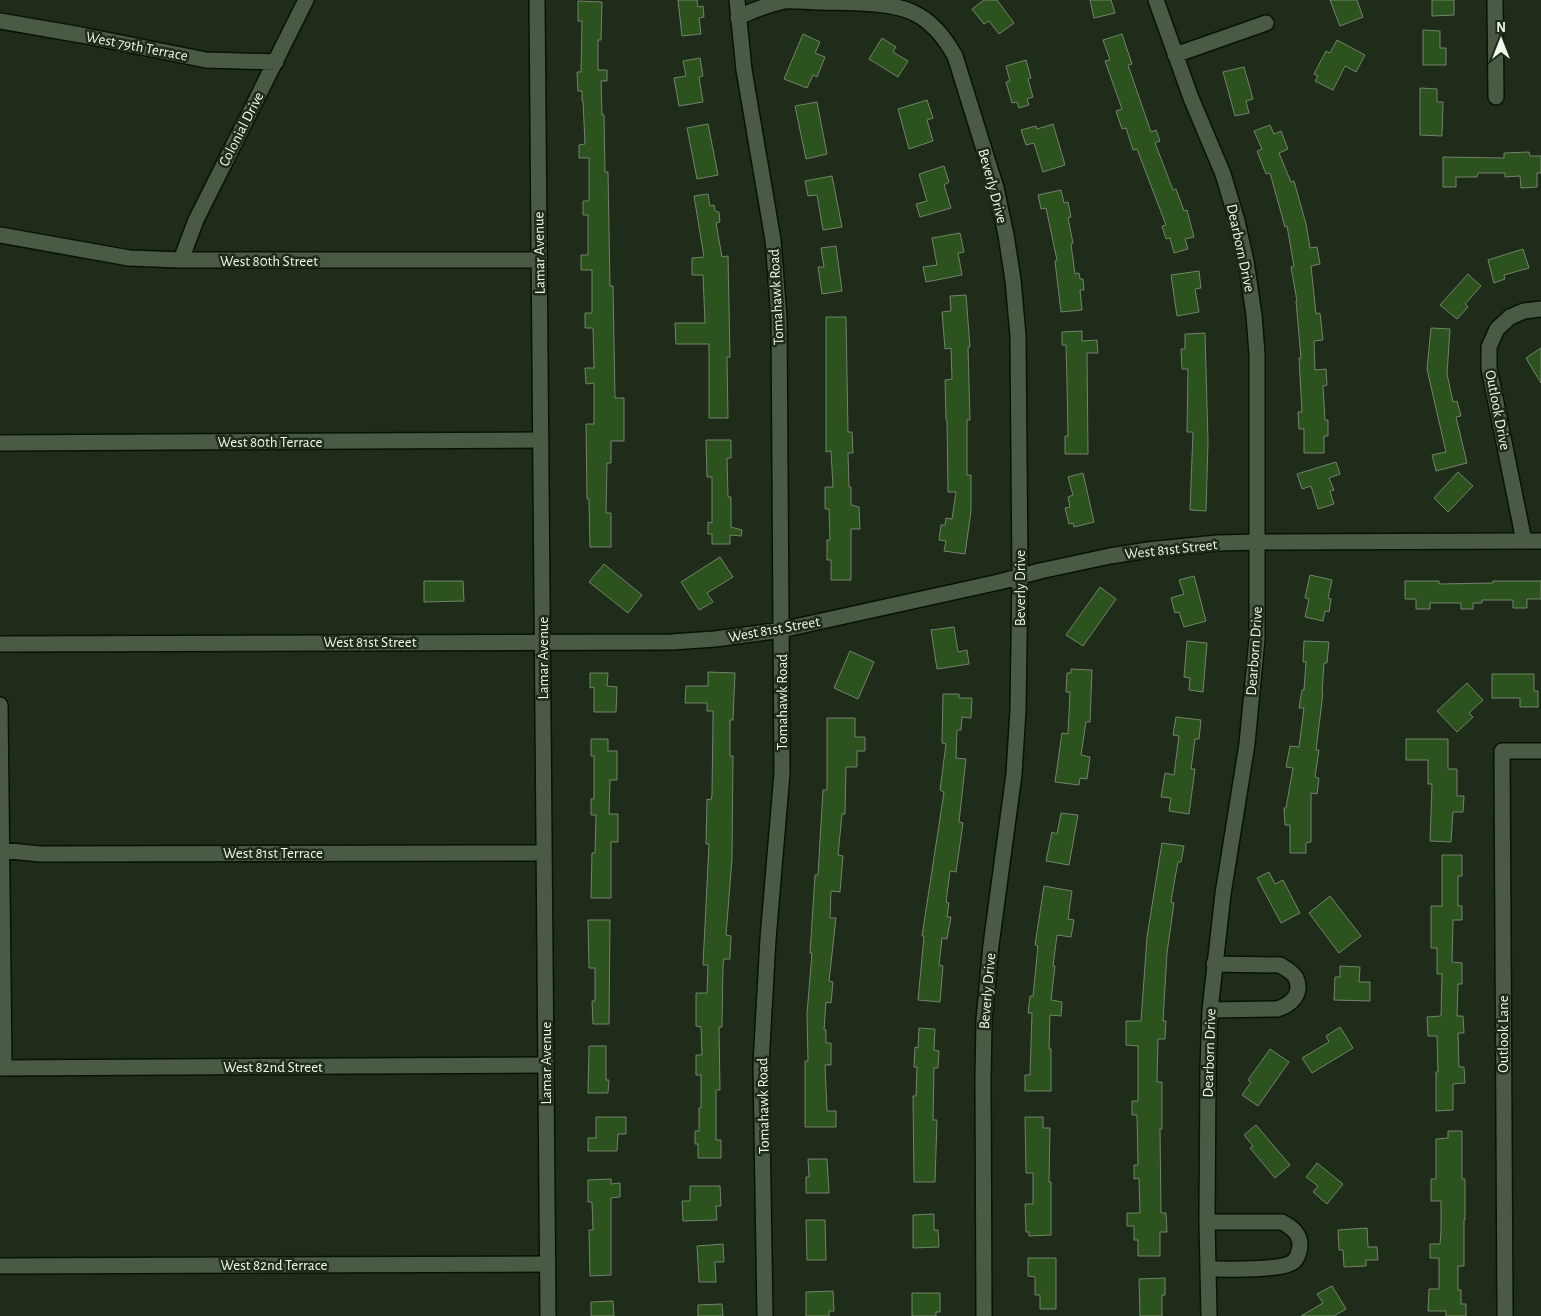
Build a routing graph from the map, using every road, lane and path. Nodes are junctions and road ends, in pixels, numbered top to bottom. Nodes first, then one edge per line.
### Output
1 (306, 0) edge
2 (537, 0) edge
3 (737, 0) edge
4 (786, 0) edge
5 (1156, 0) edge
6 (1496, 0) edge
7 (738, 18) junction
8 (0, 21) edge
9 (1266, 23) dead end
10 (1175, 55) junction
11 (276, 62) junction
12 (1496, 97) dead end
13 (0, 235) edge
14 (181, 260) junction
15 (539, 260) junction
16 (1541, 309) edge
17 (541, 440) junction
18 (0, 443) edge
19 (1524, 541) junction
20 (1541, 541) edge
21 (1258, 542) junction
22 (1020, 576) junction
23 (781, 630) junction
24 (543, 642) junction
25 (0, 644) edge
26 (0, 705) edge
27 (1541, 751) edge
28 (1, 850) edge
29 (544, 852) junction
30 (1214, 964) junction
31 (1210, 1010) junction
32 (546, 1065) junction
33 (2, 1068) edge
34 (1207, 1222) junction
35 (548, 1264) junction
36 (0, 1266) edge
37 (1208, 1269) junction
38 (548, 1316) edge
39 (765, 1316) edge
40 (984, 1316) edge
41 (1209, 1316) edge
42 (1505, 1316) edge

1 - 11 street, Colonial Drive
2 - 15 street, Lamar Avenue
3 - 7 street, Tomahawk Road
4 - 7 street, Beverly Drive
4 - 22 street, Beverly Drive
5 - 10 street, Dearborn Drive
6 - 12 street
7 - 23 street, Tomahawk Road
8 - 11 street, West 79th Terrace
9 - 10 street
10 - 21 street, Dearborn Drive
11 - 14 street, Colonial Drive
13 - 14 street, West 80th Street
14 - 15 street, West 80th Street
15 - 17 street, Lamar Avenue
16 - 19 street, Outlook Drive
17 - 18 street, West 80th Terrace
17 - 24 street, Lamar Avenue
19 - 20 street, West 81st Street
19 - 21 street, West 81st Street
21 - 22 street, West 81st Street
21 - 30 street, Dearborn Drive
22 - 23 street, West 81st Street
22 - 40 street, Beverly Drive
23 - 24 street, West 81st Street
23 - 39 street, Tomahawk Road
24 - 25 street, West 81st Street
24 - 29 street, Lamar Avenue
26 - 28 street
27 - 42 street, Outlook Lane
28 - 29 street, West 81st Terrace
28 - 33 street
29 - 32 street, Lamar Avenue
30 - 31 street, Dearborn Drive
30 - 31 street
31 - 34 street, Dearborn Drive
32 - 33 street, West 82nd Street
32 - 35 street, Lamar Avenue
34 - 37 street, Dearborn Drive
34 - 37 street
35 - 36 street, West 82nd Terrace
35 - 38 street, Lamar Avenue
37 - 41 street, Dearborn Drive

